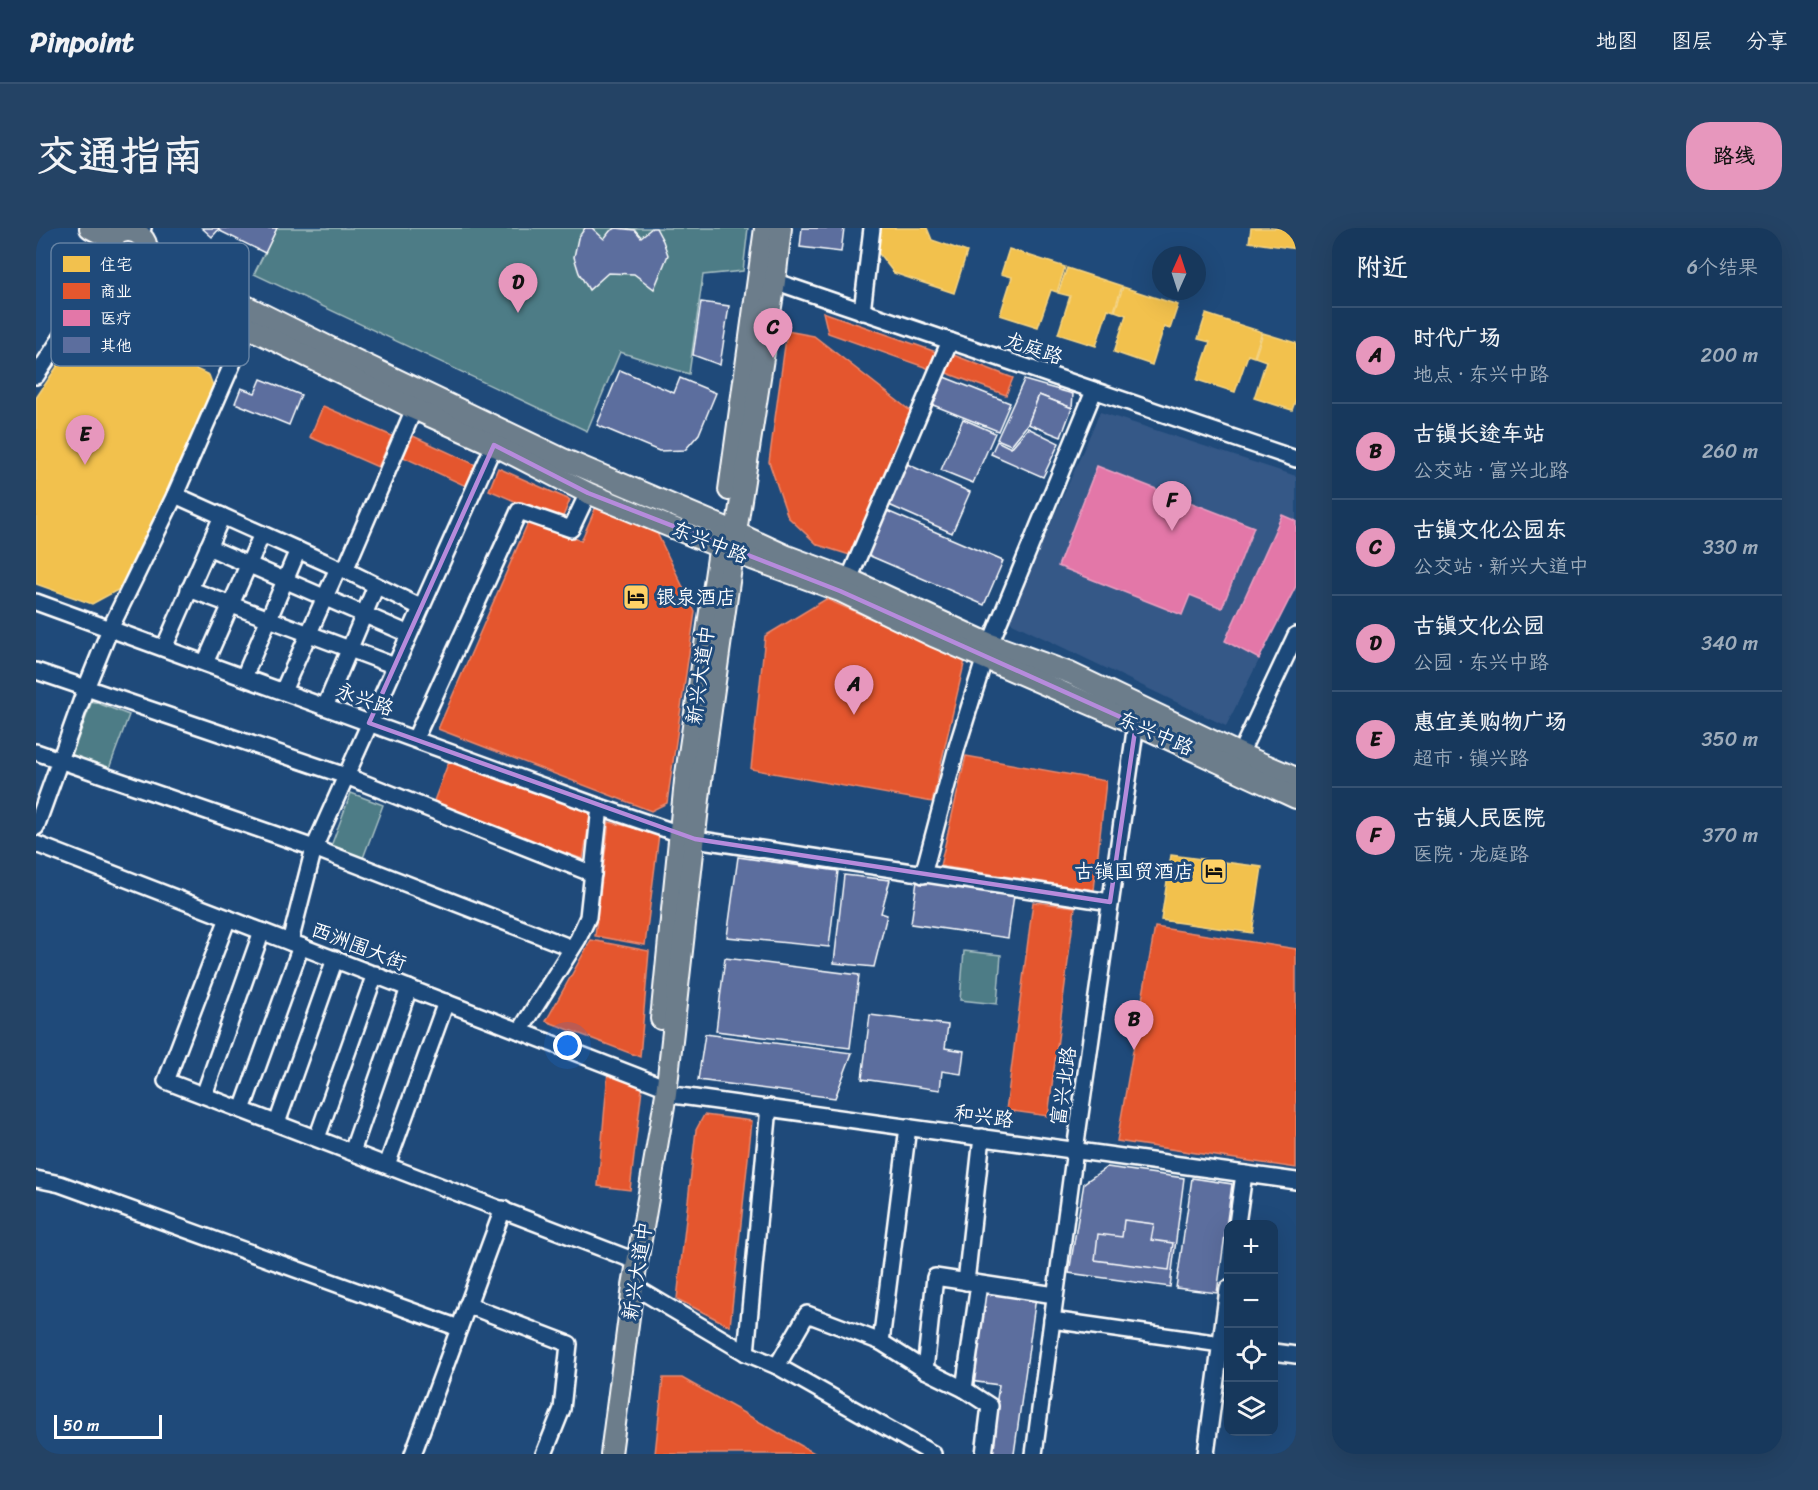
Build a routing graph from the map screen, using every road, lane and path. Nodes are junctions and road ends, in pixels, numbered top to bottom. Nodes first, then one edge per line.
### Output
1 (90, 228) edge
2 (765, 228) edge
3 (781, 228) edge
4 (872, 228) edge
5 (141, 231) edge
6 (111, 239) junction
7 (110, 243) edge
8 (767, 279) junction
9 (249, 308) edge
10 (862, 312) junction
11 (249, 328) edge
12 (950, 341) junction
13 (51, 353) edge
14 (231, 366) edge
15 (36, 376) edge
16 (1094, 391) junction
17 (414, 409) junction
18 (494, 445) junction
19 (1296, 459) edge
20 (588, 493) junction
21 (175, 495) junction
22 (222, 516) junction
23 (730, 530) junction
24 (262, 534) junction
25 (208, 548) junction
26 (298, 549) junction
27 (726, 550) junction
28 (248, 565) junction
29 (342, 569) junction
30 (849, 579) junction
31 (285, 580) junction
32 (376, 586) junction
33 (189, 589) junction
34 (325, 598) junction
35 (36, 602) edge
36 (231, 605) junction
37 (420, 607) junction
38 (364, 614) junction
39 (268, 619) junction
40 (111, 629) junction
41 (309, 634) junction
42 (409, 634) junction
43 (1296, 635) edge
44 (164, 648) junction
45 (350, 649) junction
46 (987, 650) junction
47 (205, 663) junction
48 (395, 666) junction
49 (36, 671) edge
50 (244, 677) junction
51 (86, 688) junction
52 (283, 692) junction
53 (325, 707) junction
54 (369, 723) junction
55 (1136, 724) junction
56 (415, 739) junction
57 (36, 752) edge
58 (1240, 754) junction
59 (60, 760) junction
60 (346, 776) junction
61 (1296, 778) edge
62 (1296, 798) edge
63 (600, 807) junction
64 (36, 827) edge
65 (687, 837) junction
66 (36, 844) edge
67 (314, 848) junction
68 (593, 874) junction
69 (923, 875) junction
70 (1110, 902) junction
71 (228, 918) junction
72 (262, 931) junction
73 (295, 944) junction
74 (572, 948) junction
75 (335, 959) junction
76 (375, 974) junction
77 (409, 988) junction
78 (446, 1002) junction
79 (520, 1031) junction
80 (666, 1091) junction
81 (204, 1095) junction
82 (769, 1107) junction
83 (242, 1110) junction
84 (277, 1123) junction
85 (908, 1127) junction
86 (982, 1137) junction
87 (317, 1138) junction
88 (1075, 1150) junction
89 (352, 1152) junction
90 (387, 1165) junction
91 (1244, 1174) junction
92 (36, 1179) edge
93 (1296, 1181) edge
94 (503, 1209) junction
95 (1238, 1220) edge
96 (638, 1262) junction
97 (972, 1283) junction
98 (633, 1286) junction
99 (1055, 1295) junction
100 (467, 1305) junction
101 (1052, 1320) junction
102 (459, 1328) junction
103 (881, 1342) junction
104 (1224, 1345) edge
105 (1224, 1351) edge
106 (746, 1353) junction
107 (1278, 1353) edge
108 (1296, 1355) edge
109 (777, 1366) junction
110 (925, 1370) junction
111 (964, 1389) junction
112 (413, 1454) edge
113 (544, 1454) edge
114 (611, 1454) edge
115 (933, 1454) edge
116 (984, 1454) edge
117 (1034, 1454) edge
118 (1206, 1454) edge

1 - 6 main road
2 - 8 main road, 新兴大道中
3 - 8 main road, 新兴大道中
4 - 10 street
5 - 6 main road
6 - 7 main road
8 - 10 street, 龙庭路
8 - 23 main road, 新兴大道中
9 - 23 main road, 东兴中路
10 - 12 street, 龙庭路
11 - 17 main road, 东兴中路
12 - 16 street, 龙庭路
12 - 30 street
13 - 15 street
14 - 21 street
16 - 19 street, 龙庭路
16 - 46 street
17 - 18 main road, 东兴中路
17 - 29 street
18 - 20 main road, 东兴中路
18 - 37 street
20 - 27 main road, 东兴中路
20 - 56 street
21 - 22 street
21 - 40 street
22 - 24 street
22 - 25 street
23 - 27 main road, 新兴大道中
23 - 30 main road, 东兴中路
24 - 26 street
24 - 28 street
25 - 28 street
25 - 33 street
26 - 29 street
26 - 31 street
27 - 46 main road, 东兴中路
27 - 65 main road, 新兴大道中
28 - 31 street
28 - 36 street
29 - 32 street
29 - 34 street
30 - 46 main road, 东兴中路
31 - 34 street
31 - 39 street
32 - 37 street
32 - 38 street
33 - 36 street
33 - 44 street
34 - 38 street
34 - 41 street
35 - 40 street, 永兴路
36 - 39 street
36 - 47 street
37 - 42 street
38 - 42 street
38 - 45 street
39 - 41 street
39 - 50 street
40 - 44 street, 永兴路
40 - 51 street
41 - 45 street
41 - 52 street
42 - 48 street
43 - 58 street
44 - 47 street, 永兴路
45 - 48 street
45 - 53 street
46 - 55 main road, 东兴中路
46 - 58 main road, 东兴中路
46 - 69 street
47 - 50 street, 永兴路
48 - 54 street
49 - 51 street
50 - 52 street, 永兴路
51 - 59 street
51 - 60 street
52 - 53 street, 永兴路
53 - 54 street, 永兴路
54 - 56 street, 永兴路
54 - 60 street
55 - 62 main road, 东兴中路
55 - 70 street, 富兴北路
56 - 63 street, 永兴路
57 - 59 street
58 - 61 main road, 东兴中路
59 - 64 street
59 - 67 street
60 - 67 street
60 - 68 street
63 - 65 street, 永兴路
63 - 68 street
65 - 69 street, 永兴路
65 - 80 main road, 新兴大道中
66 - 71 street, 西洲围大街
67 - 73 street
67 - 74 street
68 - 74 street
69 - 70 street, 永兴路
70 - 88 street, 富兴北路
71 - 72 street, 西洲围大街
71 - 81 street
72 - 73 street, 西洲围大街
72 - 81 street
73 - 75 street, 西洲围大街
73 - 83 street
74 - 79 street
75 - 76 street, 西洲围大街
75 - 84 street
76 - 77 street, 西洲围大街
76 - 87 street
77 - 78 street, 西洲围大街
77 - 89 street
78 - 79 street, 西洲围大街
78 - 90 street
79 - 80 street, 西洲围大街
80 - 82 street, 和兴路
80 - 96 main road, 新兴大道中
81 - 83 street
82 - 85 street, 和兴路
82 - 106 street
83 - 84 street
84 - 87 street
85 - 86 street, 和兴路
85 - 103 street
86 - 88 street, 和兴路
86 - 97 street
87 - 89 street
88 - 91 street, 和兴路
88 - 99 street, 富兴北路
89 - 90 street
90 - 94 street
91 - 93 street, 和兴路
91 - 95 street
92 - 102 street
94 - 96 street
94 - 100 street
96 - 98 main road, 新兴大道中
97 - 99 street
97 - 110 street
97 - 111 street
98 - 106 street
98 - 114 main road, 新兴大道中
99 - 101 street, 富兴北路
100 - 102 street
100 - 113 street
101 - 104 street
101 - 117 street, 富兴北路
102 - 112 street
103 - 109 street
103 - 110 street
105 - 118 street
106 - 109 street
107 - 108 street
109 - 115 street
110 - 111 street
111 - 116 street

